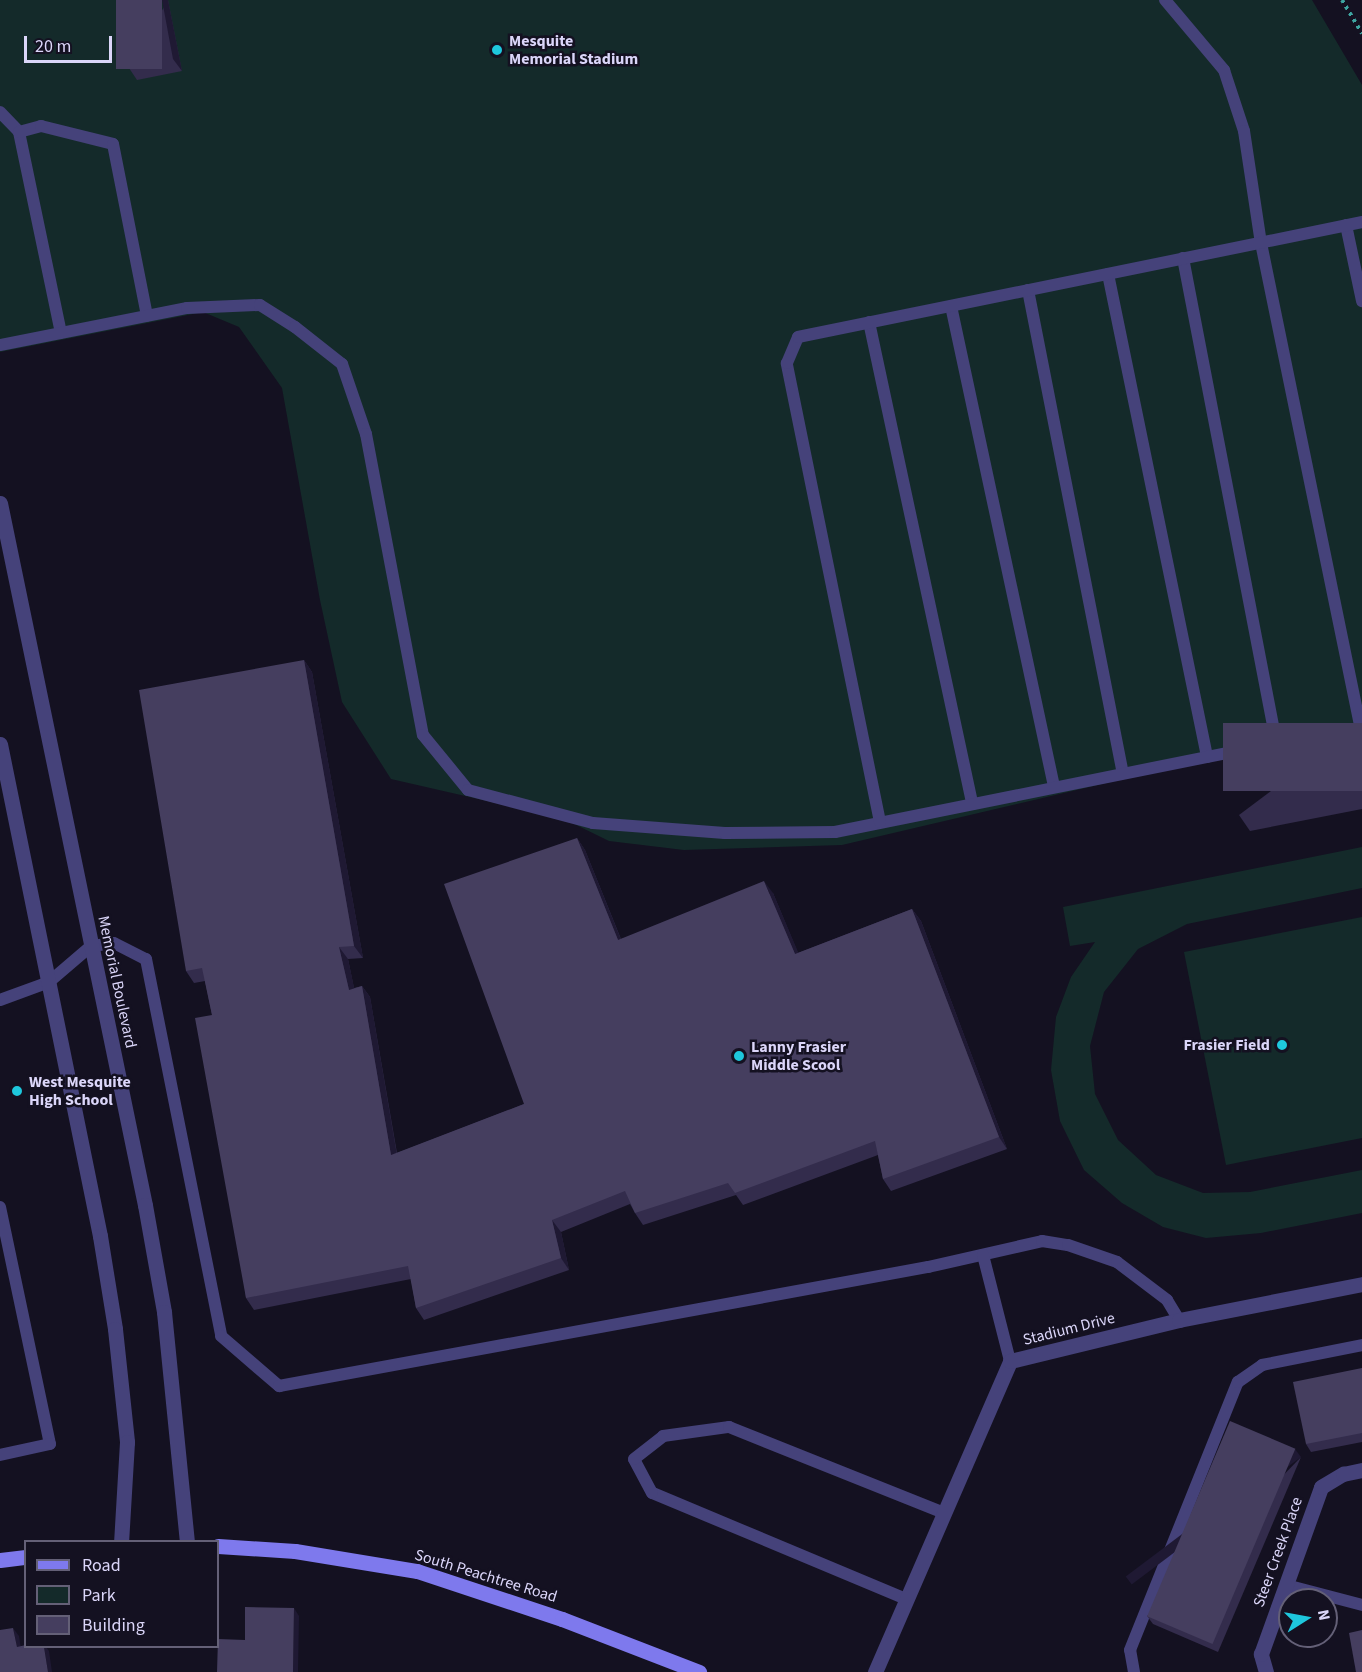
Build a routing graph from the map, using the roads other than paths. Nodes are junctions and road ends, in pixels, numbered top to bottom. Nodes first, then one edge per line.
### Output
1 (1165, 0) edge
2 (0, 112) edge
3 (19, 132) junction
4 (1362, 222) edge
5 (1346, 225) junction
6 (1261, 243) junction
7 (1183, 258) junction
8 (1108, 274) junction
9 (1028, 290) junction
10 (1362, 301) edge
11 (951, 306) junction
12 (147, 316) junction
13 (870, 322) junction
14 (61, 333) junction
15 (0, 345) edge
16 (0, 504) edge
17 (1357, 728) edge
18 (0, 744) edge
19 (1207, 757) junction
20 (1123, 773) junction
21 (1054, 786) junction
22 (972, 804) junction
23 (880, 822) junction
24 (91, 946) junction
25 (49, 982) junction
26 (0, 1000) edge
27 (0, 1207) edge
28 (983, 1255) junction
29 (1362, 1284) edge
30 (1179, 1320) junction
31 (1362, 1345) edge
32 (1010, 1361) junction
33 (0, 1455) edge
34 (1362, 1470) edge
35 (944, 1513) junction
36 (121, 1540) edge
37 (187, 1540) edge
38 (219, 1546) edge
39 (24, 1557) edge
40 (0, 1560) edge
41 (1286, 1585) junction
42 (906, 1599) junction
43 (1362, 1605) edge
44 (699, 1672) edge
45 (875, 1672) edge
46 (1134, 1672) edge
47 (1266, 1672) edge

1 - 6 lane
2 - 3 lane
3 - 12 lane
3 - 14 lane
4 - 5 lane
5 - 6 lane
5 - 10 lane
6 - 7 lane
6 - 17 lane
7 - 8 lane
7 - 19 lane
8 - 9 lane
8 - 19 lane
9 - 11 lane
9 - 20 lane
11 - 13 lane
11 - 21 lane
12 - 14 lane
12 - 23 lane
13 - 22 lane
13 - 23 lane
14 - 15 lane
16 - 24 street, Memorial Boulevard
18 - 25 street
19 - 20 lane
20 - 21 lane
21 - 22 lane
22 - 23 lane
24 - 25 lane
24 - 28 lane
24 - 37 street, Memorial Boulevard
25 - 26 lane
25 - 36 street
27 - 33 lane
28 - 30 lane
28 - 32 lane
29 - 30 street, Stadium Drive
30 - 32 street, Stadium Drive
31 - 46 lane
32 - 35 street, Stadium Drive
34 - 41 street, Steer Creek Place
35 - 42 street, Stadium Drive
35 - 42 lane
38 - 44 main road, South Peachtree Road
39 - 40 main road
41 - 43 lane
41 - 47 street, Steer Creek Place
42 - 45 street, Stadium Drive

